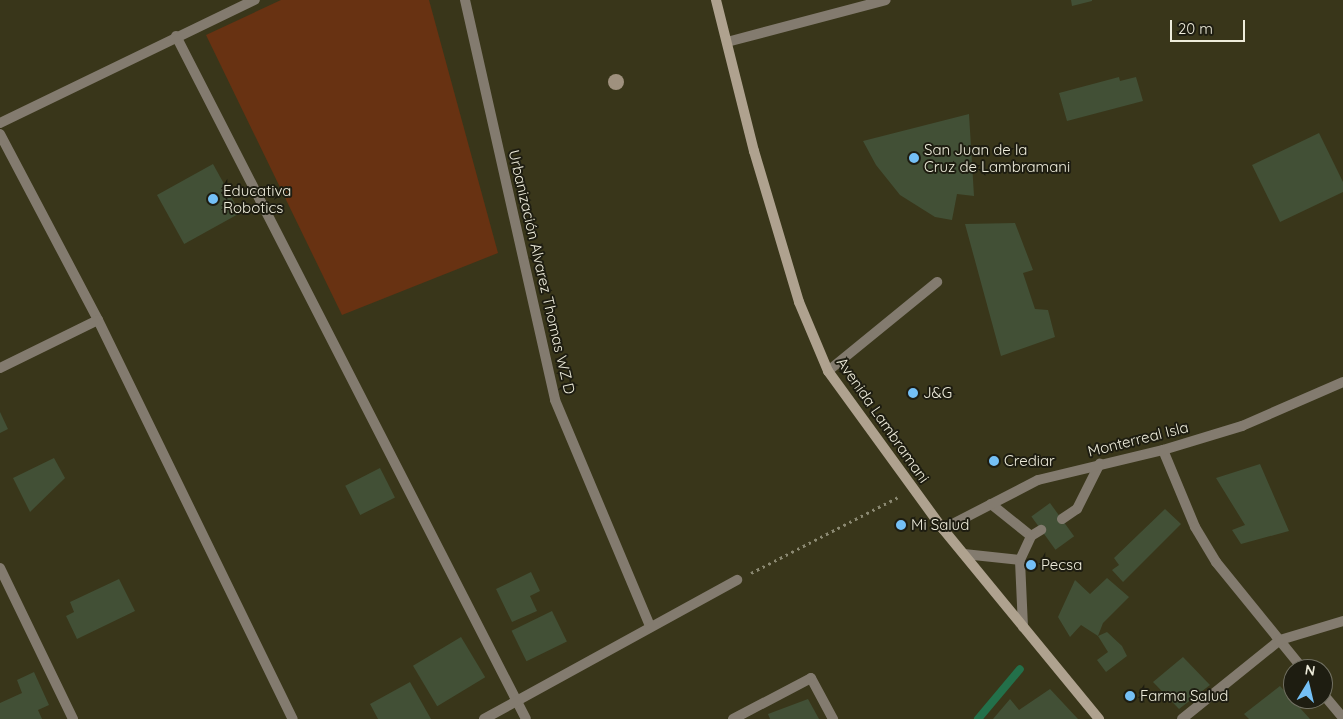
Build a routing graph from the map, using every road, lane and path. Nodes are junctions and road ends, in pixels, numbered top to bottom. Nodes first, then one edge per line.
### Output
1 (255, 0) edge
2 (465, 0) edge
3 (716, 0) edge
4 (886, 0) edge
5 (176, 36) junction
6 (728, 42) junction
7 (0, 123) edge
8 (0, 134) edge
9 (937, 282) dead end
10 (98, 320) junction
11 (0, 368) edge
12 (828, 371) junction
13 (1343, 382) edge
14 (1162, 450) junction
15 (1100, 464) junction
16 (913, 490) junction
17 (992, 504) junction
18 (1062, 518) dead end
19 (943, 529) junction
20 (1041, 530) dead end
21 (1031, 536) junction
22 (964, 554) junction
23 (1020, 560) junction
24 (0, 568) edge
25 (737, 580) joint
26 (1343, 621) edge
27 (650, 626) junction
28 (1023, 627) junction
29 (1280, 640) junction
30 (1295, 659) edge
31 (518, 701) junction
32 (1333, 706) edge
33 (1343, 718) edge
34 (73, 719) edge
35 (293, 719) edge
36 (484, 719) edge
37 (526, 719) edge
38 (733, 719) edge
39 (833, 719) edge
40 (1099, 719) edge
41 (1182, 719) edge

1 - 5 street
2 - 27 street, Urbanización Alvarez Thomas WZ D
3 - 6 main road, Avenida Lambramani
4 - 6 street
5 - 7 street
5 - 31 street
6 - 12 main road, Avenida Lambramani
8 - 10 street
9 - 12 street
10 - 11 street
10 - 35 street
12 - 16 main road, Avenida Lambramani
13 - 14 street, Monterreal Isla
14 - 15 street, Monterreal Isla
14 - 29 street
15 - 17 street, Monterreal Isla
15 - 18 street
16 - 19 main road, Avenida Lambramani
16 - 25 path
17 - 19 street, Monterreal Isla
17 - 21 street
19 - 22 main road, Avenida Lambramani
20 - 21 street
21 - 23 street
22 - 23 street
22 - 28 main road, Avenida Lambramani
23 - 28 street
24 - 34 street
25 - 27 street
26 - 29 street
27 - 31 street
28 - 40 main road, Avenida Lambramani
29 - 30 street
29 - 41 street
31 - 36 street
31 - 37 street
32 - 33 street
38 - 39 street

